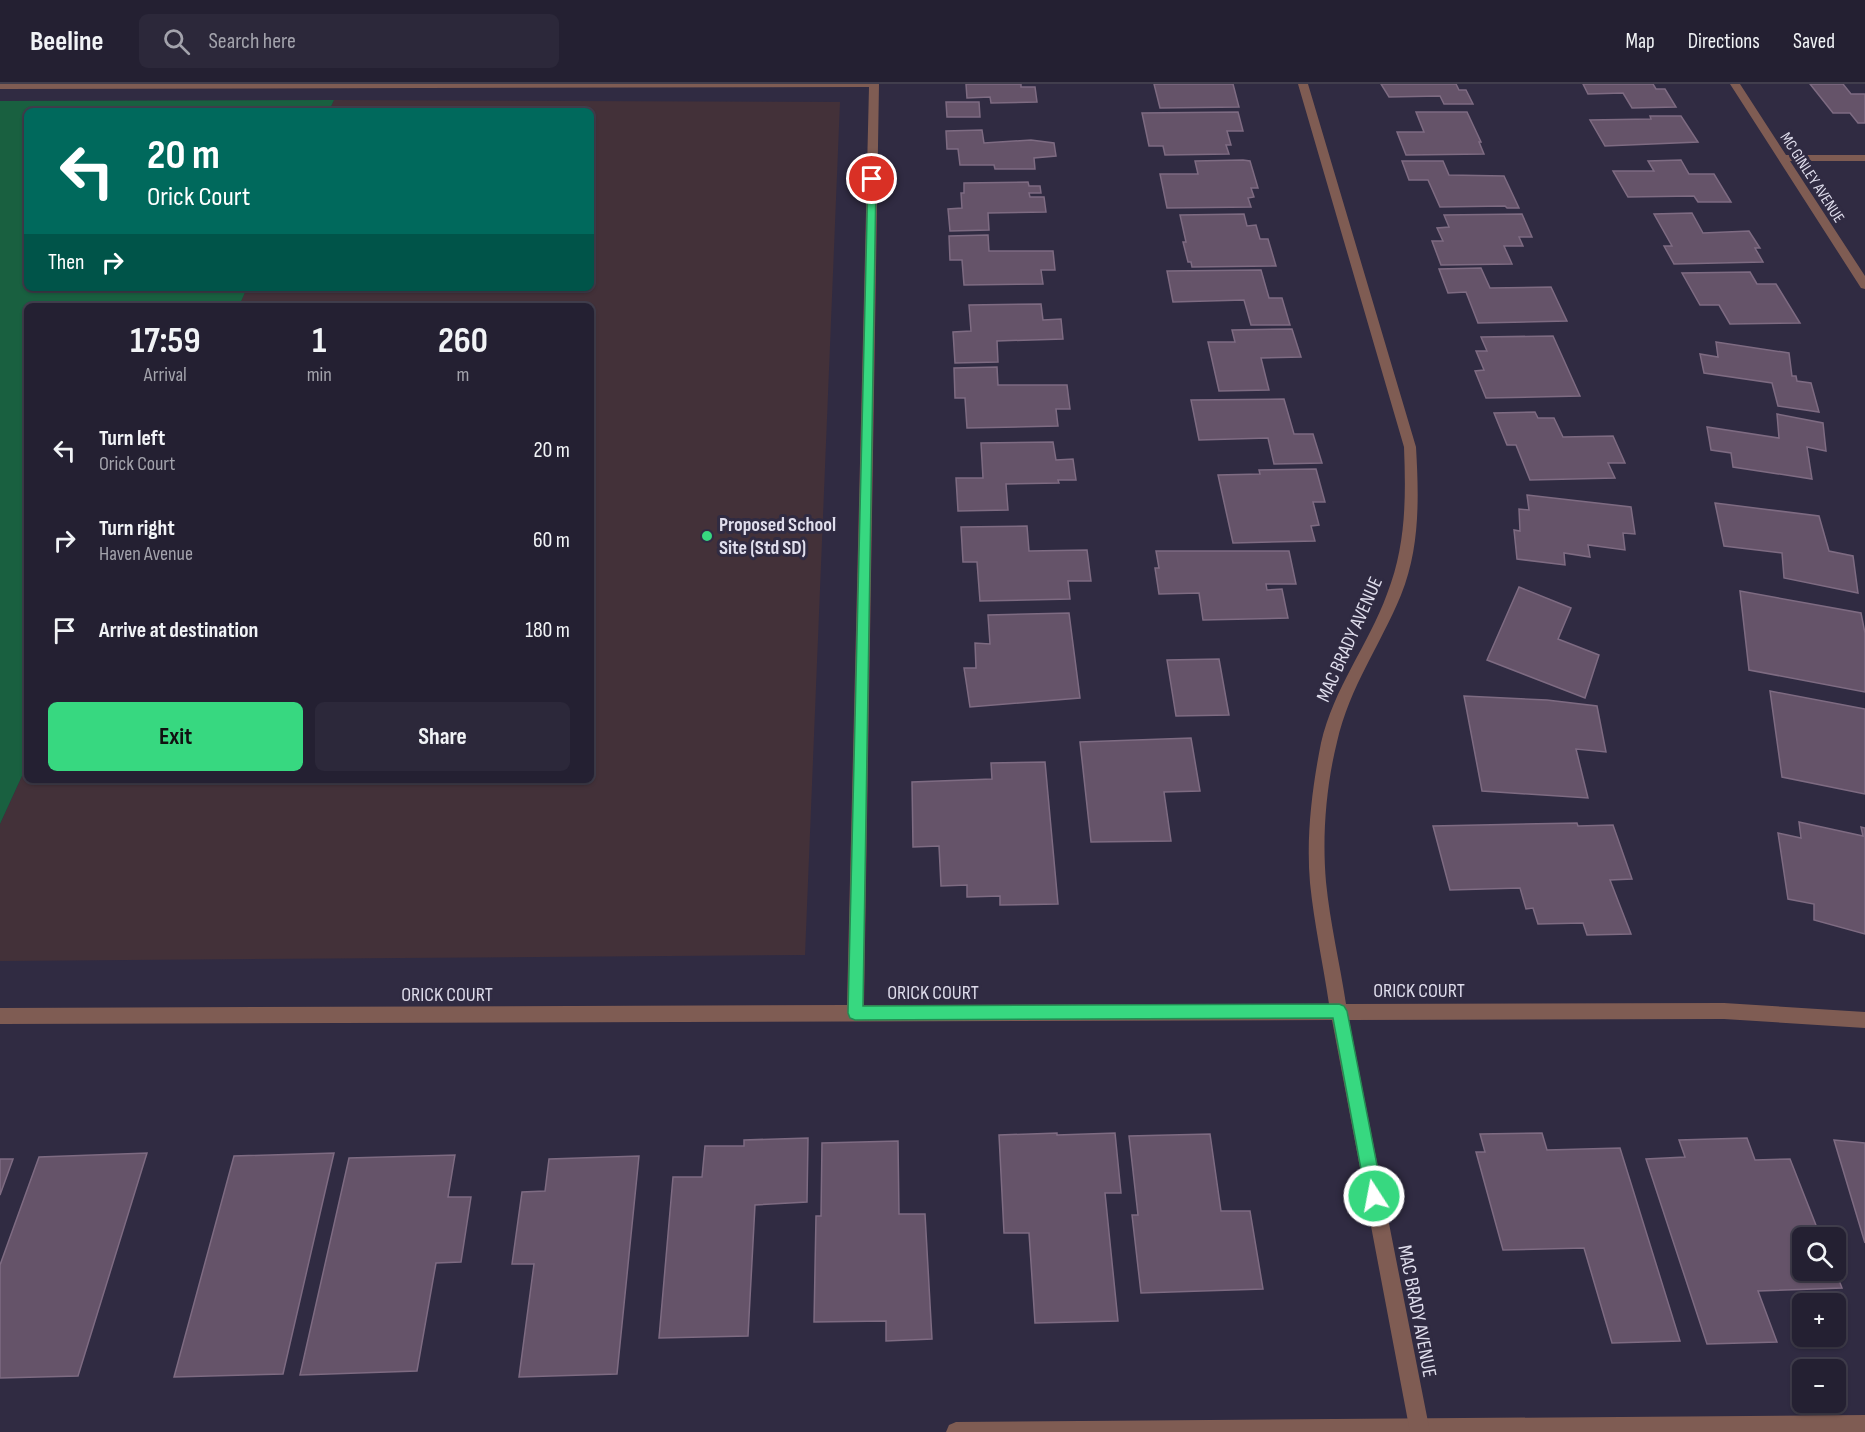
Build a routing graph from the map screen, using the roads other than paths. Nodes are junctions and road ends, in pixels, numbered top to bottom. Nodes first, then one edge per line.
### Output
1 (874, 84) edge
2 (1302, 84) edge
3 (1735, 84) edge
4 (0, 86) edge
5 (1783, 158) junction
6 (1865, 158) edge
7 (1865, 285) edge
8 (1339, 1011) junction
9 (855, 1013) junction
10 (0, 1016) edge
11 (1865, 1020) edge
12 (1865, 1425) edge
13 (1419, 1429) edge
14 (956, 1432) edge

1 - 4 street
1 - 9 street
2 - 8 street, MAC BRADY AVENUE
3 - 5 street, MC GINLEY AVENUE
5 - 6 street
5 - 7 street, MC GINLEY AVENUE
8 - 9 street, ORICK COURT
8 - 11 street, ORICK COURT
8 - 13 street, MAC BRADY AVENUE
9 - 10 street, ORICK COURT
12 - 13 street
13 - 14 street

